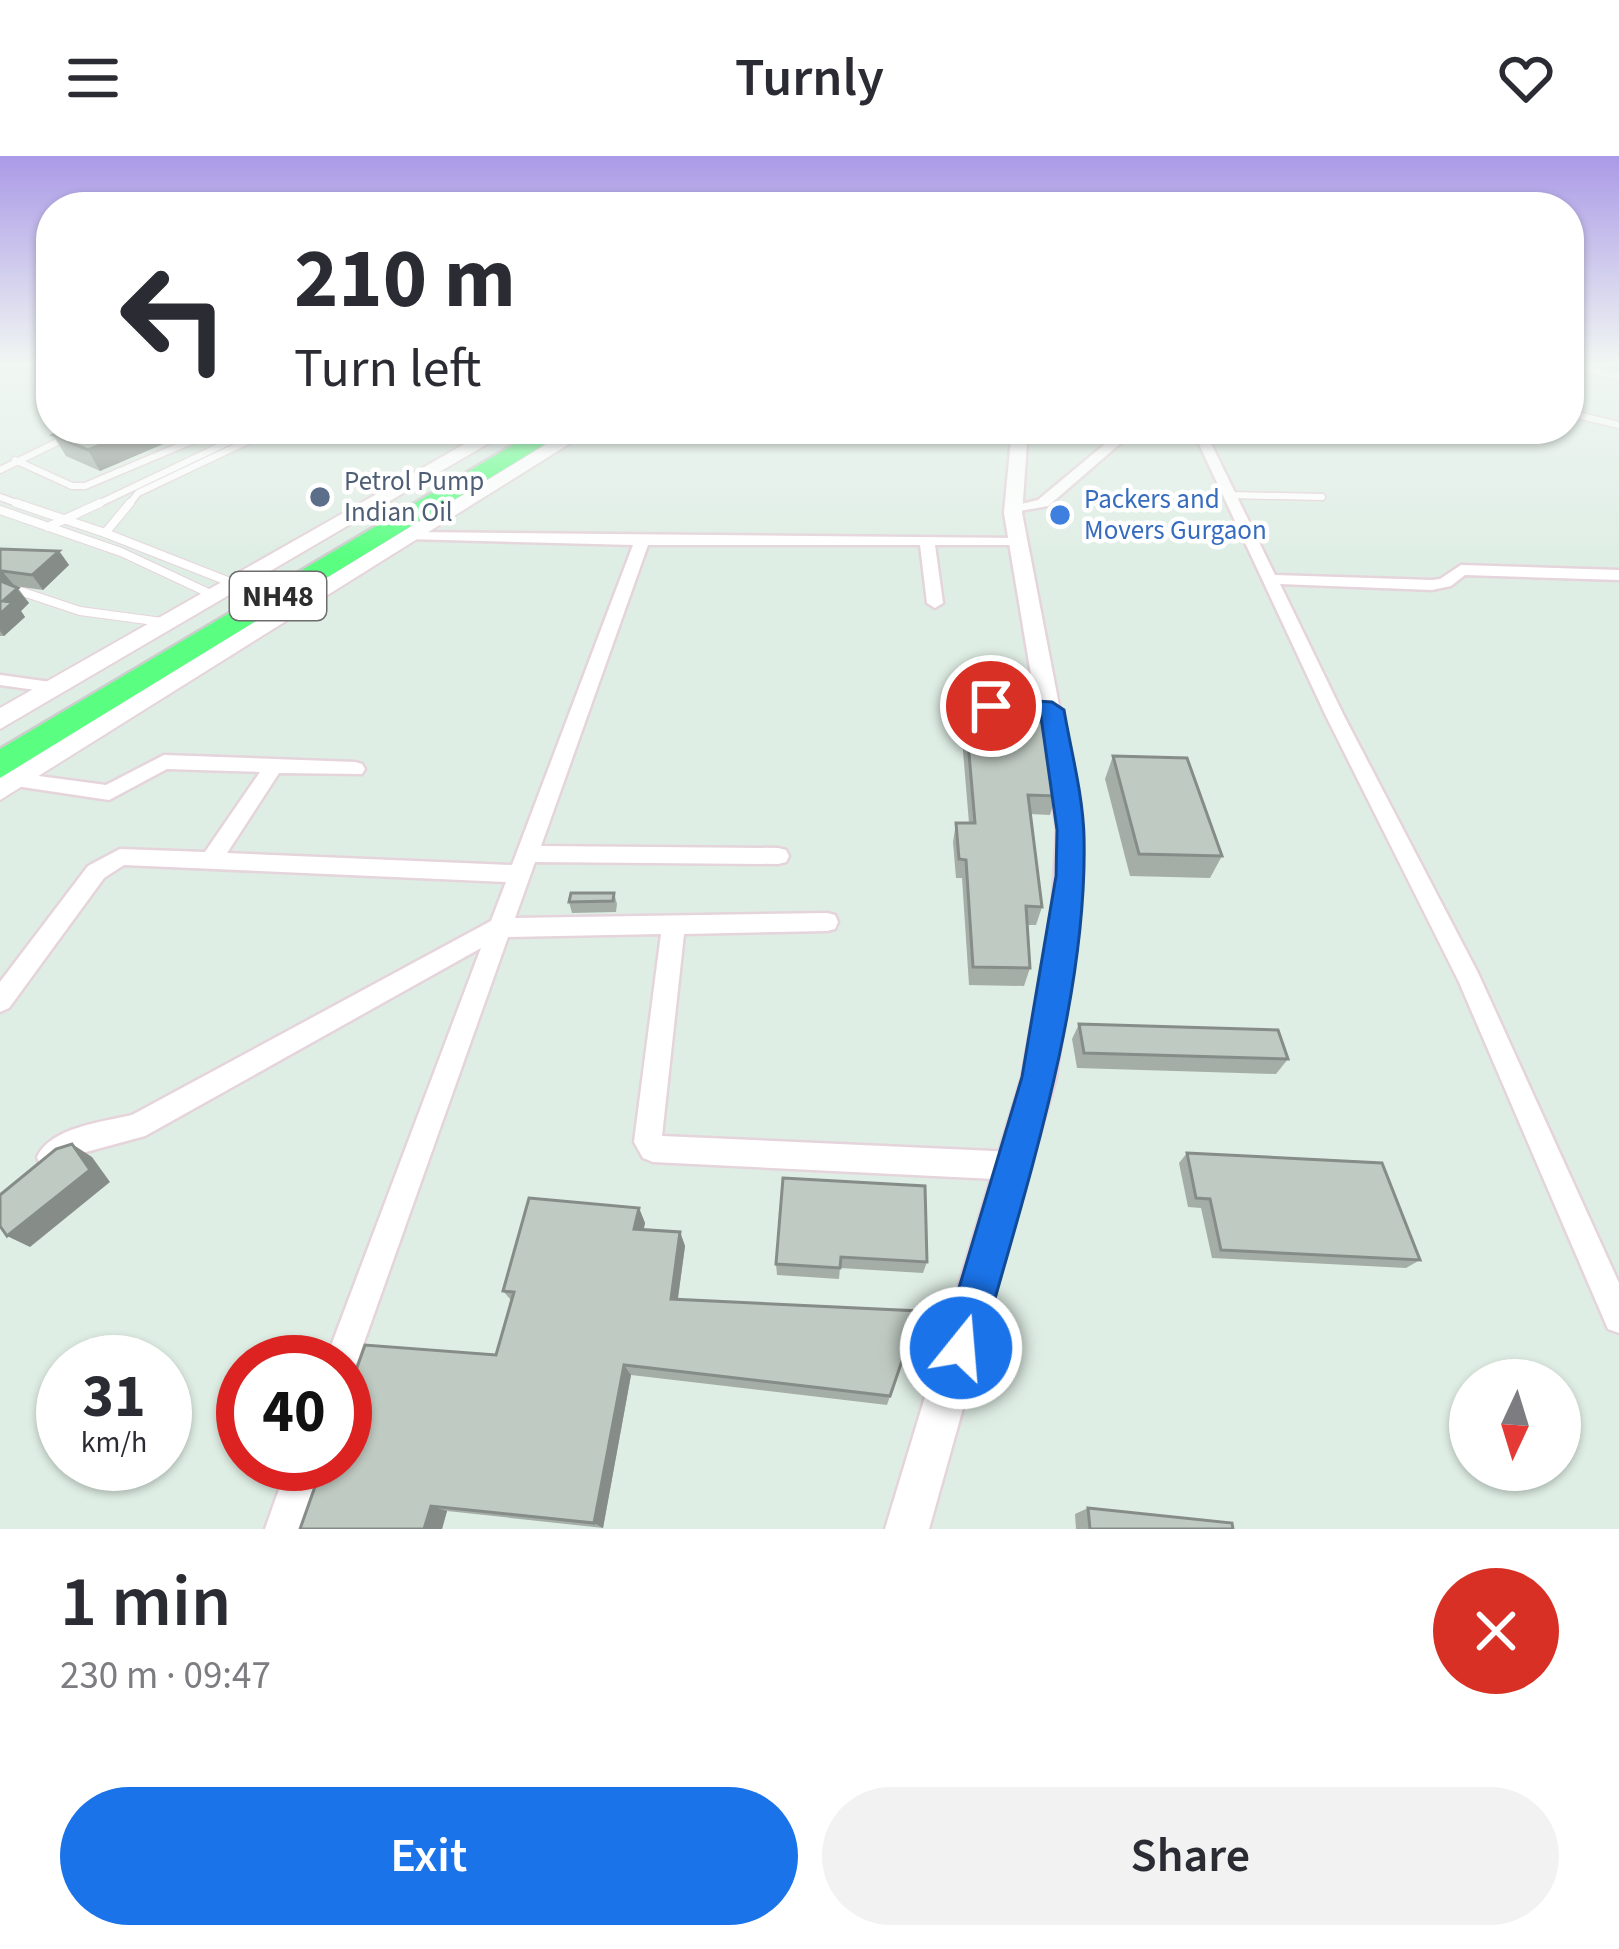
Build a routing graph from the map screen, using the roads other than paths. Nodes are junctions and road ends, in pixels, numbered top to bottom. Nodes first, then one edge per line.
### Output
1 (51, 444) edge
2 (184, 444) edge
3 (224, 444) edge
4 (243, 444) edge
5 (478, 444) edge
6 (504, 444) edge
7 (533, 444) edge
8 (560, 444) edge
9 (1019, 444) edge
10 (1113, 444) edge
11 (1205, 444) edge
12 (15, 460) junction
13 (0, 470) edge
14 (1230, 495) junction
15 (0, 497) edge
16 (1322, 497) dead end
17 (0, 510) edge
18 (60, 520) junction
19 (1015, 525) junction
20 (49, 526) junction
21 (105, 533) junction
22 (412, 536) junction
23 (927, 540) junction
24 (641, 543) junction
25 (1619, 575) edge
26 (1270, 579) junction
27 (225, 590) junction
28 (20, 592) edge
29 (935, 603) dead end
30 (170, 623) junction
31 (0, 680) edge
32 (57, 688) junction
33 (991, 706) dead end
34 (1052, 710) junction
35 (0, 720) edge
36 (0, 740) edge
37 (274, 766) junction
38 (355, 769) dead end
39 (5, 778) edge
40 (778, 856) dead end
41 (213, 858) junction
42 (521, 864) junction
43 (827, 922) dead end
44 (674, 924) junction
45 (497, 928) junction
46 (0, 1001) edge
47 (1015, 1166) junction
48 (28, 1175) edge
49 (1619, 1318) edge
50 (351, 1335) edge
51 (296, 1491) edge
52 (283, 1529) edge
53 (907, 1529) edge

1 - 12 lane
2 - 12 lane
3 - 18 lane
4 - 21 lane
5 - 27 main road
6 - 36 highway, NH48
7 - 39 highway, NH48
8 - 22 main road
9 - 19 street
10 - 19 street
11 - 14 street
12 - 13 lane
14 - 16 lane
14 - 26 street
15 - 18 lane
17 - 20 lane
18 - 20 lane
18 - 21 lane
19 - 23 street
19 - 34 street
20 - 27 lane
21 - 27 lane
22 - 24 street
22 - 39 main road
23 - 24 street
23 - 29 street
24 - 42 street
25 - 26 street
26 - 49 street
27 - 30 main road
28 - 30 lane
30 - 32 main road
31 - 32 lane
32 - 35 main road
33 - 34 street
34 - 47 street
37 - 38 street
37 - 39 street
37 - 41 street
40 - 42 street
41 - 42 street
41 - 46 street
42 - 45 street
43 - 44 street
44 - 45 street
44 - 47 street
45 - 48 street
45 - 50 street
47 - 53 street
51 - 52 street

